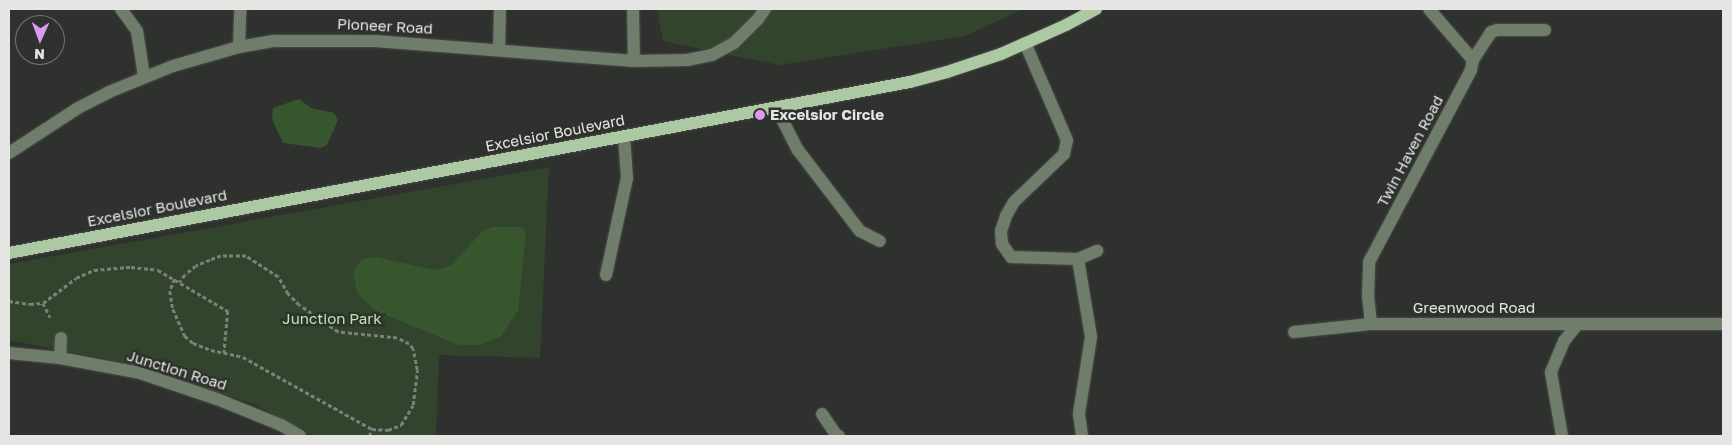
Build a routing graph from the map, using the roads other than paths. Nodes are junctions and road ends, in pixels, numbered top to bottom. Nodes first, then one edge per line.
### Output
1 (121, 9) edge
2 (240, 9) edge
3 (500, 9) edge
4 (633, 9) edge
5 (765, 9) edge
6 (1096, 9) edge
7 (1429, 9) edge
8 (1545, 30) dead end
9 (1025, 43) junction
10 (239, 47) junction
11 (499, 50) junction
12 (1473, 60) junction
13 (634, 61) junction
14 (144, 76) junction
15 (780, 107) junction
16 (624, 136) junction
17 (9, 153) edge
18 (880, 241) dead end
19 (1097, 251) dead end
20 (9, 253) edge
21 (1078, 259) junction
22 (606, 275) dead end
23 (1371, 324) junction
24 (1723, 324) edge
25 (1577, 325) junction
26 (1294, 332) dead end
27 (61, 338) dead end
28 (9, 353) edge
29 (60, 358) junction
30 (822, 414) dead end
31 (300, 436) edge
32 (839, 436) edge
33 (1082, 436) edge
34 (1562, 436) edge

1 - 14 street
2 - 10 street
3 - 11 street
4 - 13 street
5 - 13 street, Pioneer Road
6 - 9 main road, Excelsior Boulevard
7 - 12 street
8 - 12 street, Twin Haven Road
9 - 15 main road, Excelsior Boulevard
9 - 21 street
10 - 11 street, Pioneer Road
10 - 14 street, Pioneer Road
11 - 13 street, Pioneer Road
12 - 23 street, Twin Haven Road
14 - 17 street, Pioneer Road
15 - 16 main road, Excelsior Boulevard
15 - 18 street
16 - 20 main road, Excelsior Boulevard
16 - 22 street
19 - 21 street
21 - 33 street
23 - 25 street, Greenwood Road
23 - 26 street, Greenwood Road
24 - 25 street, Greenwood Road
25 - 34 street
27 - 29 street
28 - 29 street, Junction Road
29 - 31 street, Junction Road
30 - 32 street

